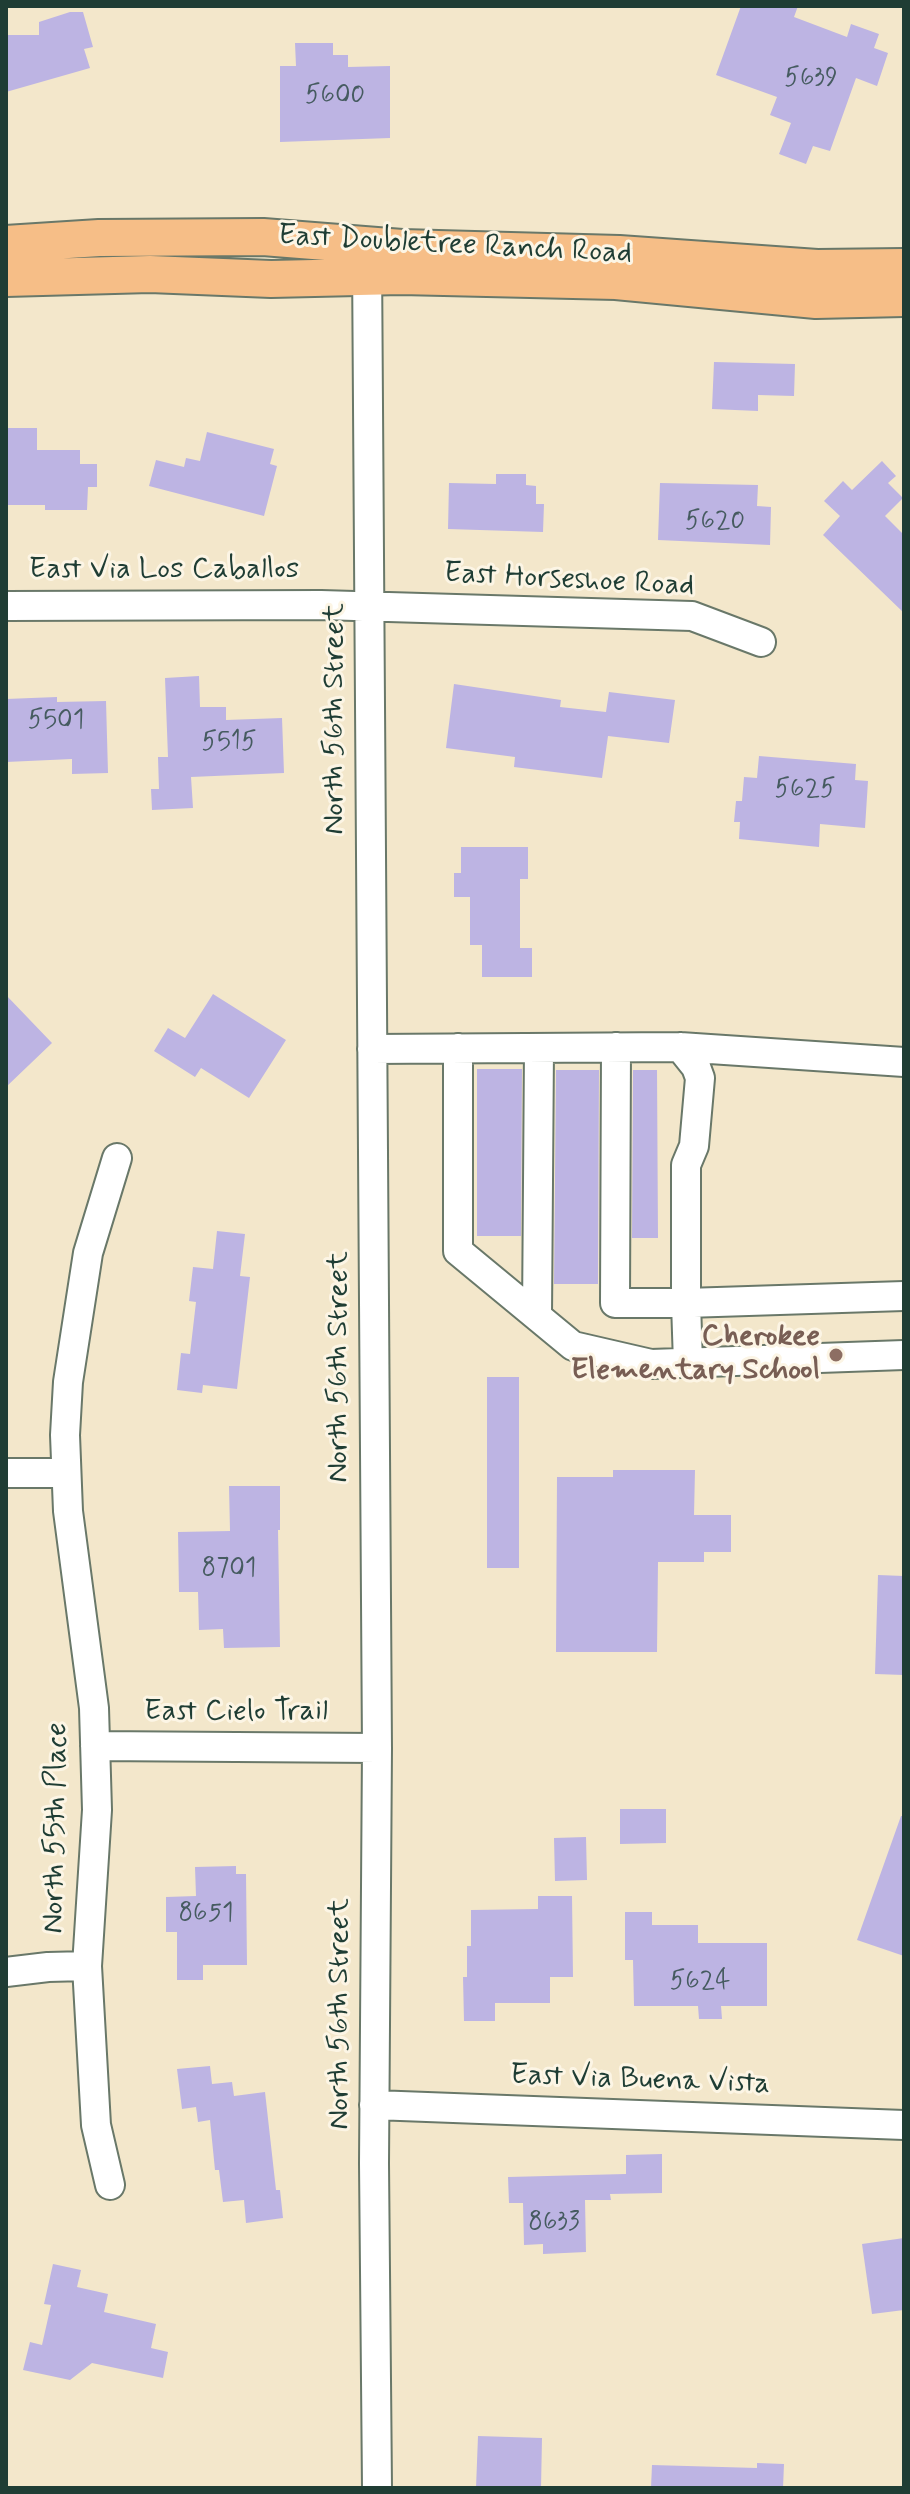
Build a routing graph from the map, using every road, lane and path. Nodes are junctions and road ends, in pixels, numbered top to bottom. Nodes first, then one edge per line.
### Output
1 (6, 244) edge
2 (367, 261) junction
3 (904, 267) edge
4 (6, 278) edge
5 (904, 298) edge
6 (6, 606) edge
7 (370, 606) junction
8 (761, 642) dead end
9 (616, 1047) junction
10 (680, 1047) junction
11 (458, 1048) junction
12 (539, 1048) junction
13 (372, 1049) junction
14 (904, 1062) edge
15 (117, 1158) dead end
16 (904, 1296) edge
17 (686, 1303) junction
18 (537, 1316) junction
19 (904, 1355) edge
20 (688, 1363) junction
21 (6, 1473) edge
22 (65, 1473) junction
23 (95, 1746) junction
24 (377, 1748) junction
25 (87, 1966) junction
26 (6, 1972) edge
27 (374, 2105) junction
28 (904, 2125) edge
29 (110, 2185) dead end
30 (377, 2488) edge

1 - 2 main road, East Doubletree Ranch Road
2 - 3 main road, East Doubletree Ranch Road
2 - 4 main road, East Doubletree Ranch Road
2 - 5 main road, East Doubletree Ranch Road
2 - 7 street, North 56th Street
6 - 7 street, East Via Los Caballos
7 - 8 street, East Horseshoe Road
7 - 13 street, North 56th Street
9 - 10 street
9 - 12 street
9 - 17 street
10 - 14 street
10 - 17 street
11 - 12 street
11 - 13 street
11 - 18 street
12 - 18 street
13 - 24 street, North 56th Street
15 - 22 street, North 55th Place
16 - 17 street
17 - 20 street
18 - 20 street
19 - 20 street
21 - 22 street
22 - 23 street, North 55th Place
23 - 24 street, East Cielo Trail
23 - 25 street, North 55th Place
24 - 27 street, North 56th Street
25 - 26 street
25 - 29 street, North 55th Place
27 - 28 street, East Via Buena Vista
27 - 30 street, North 56th Street

